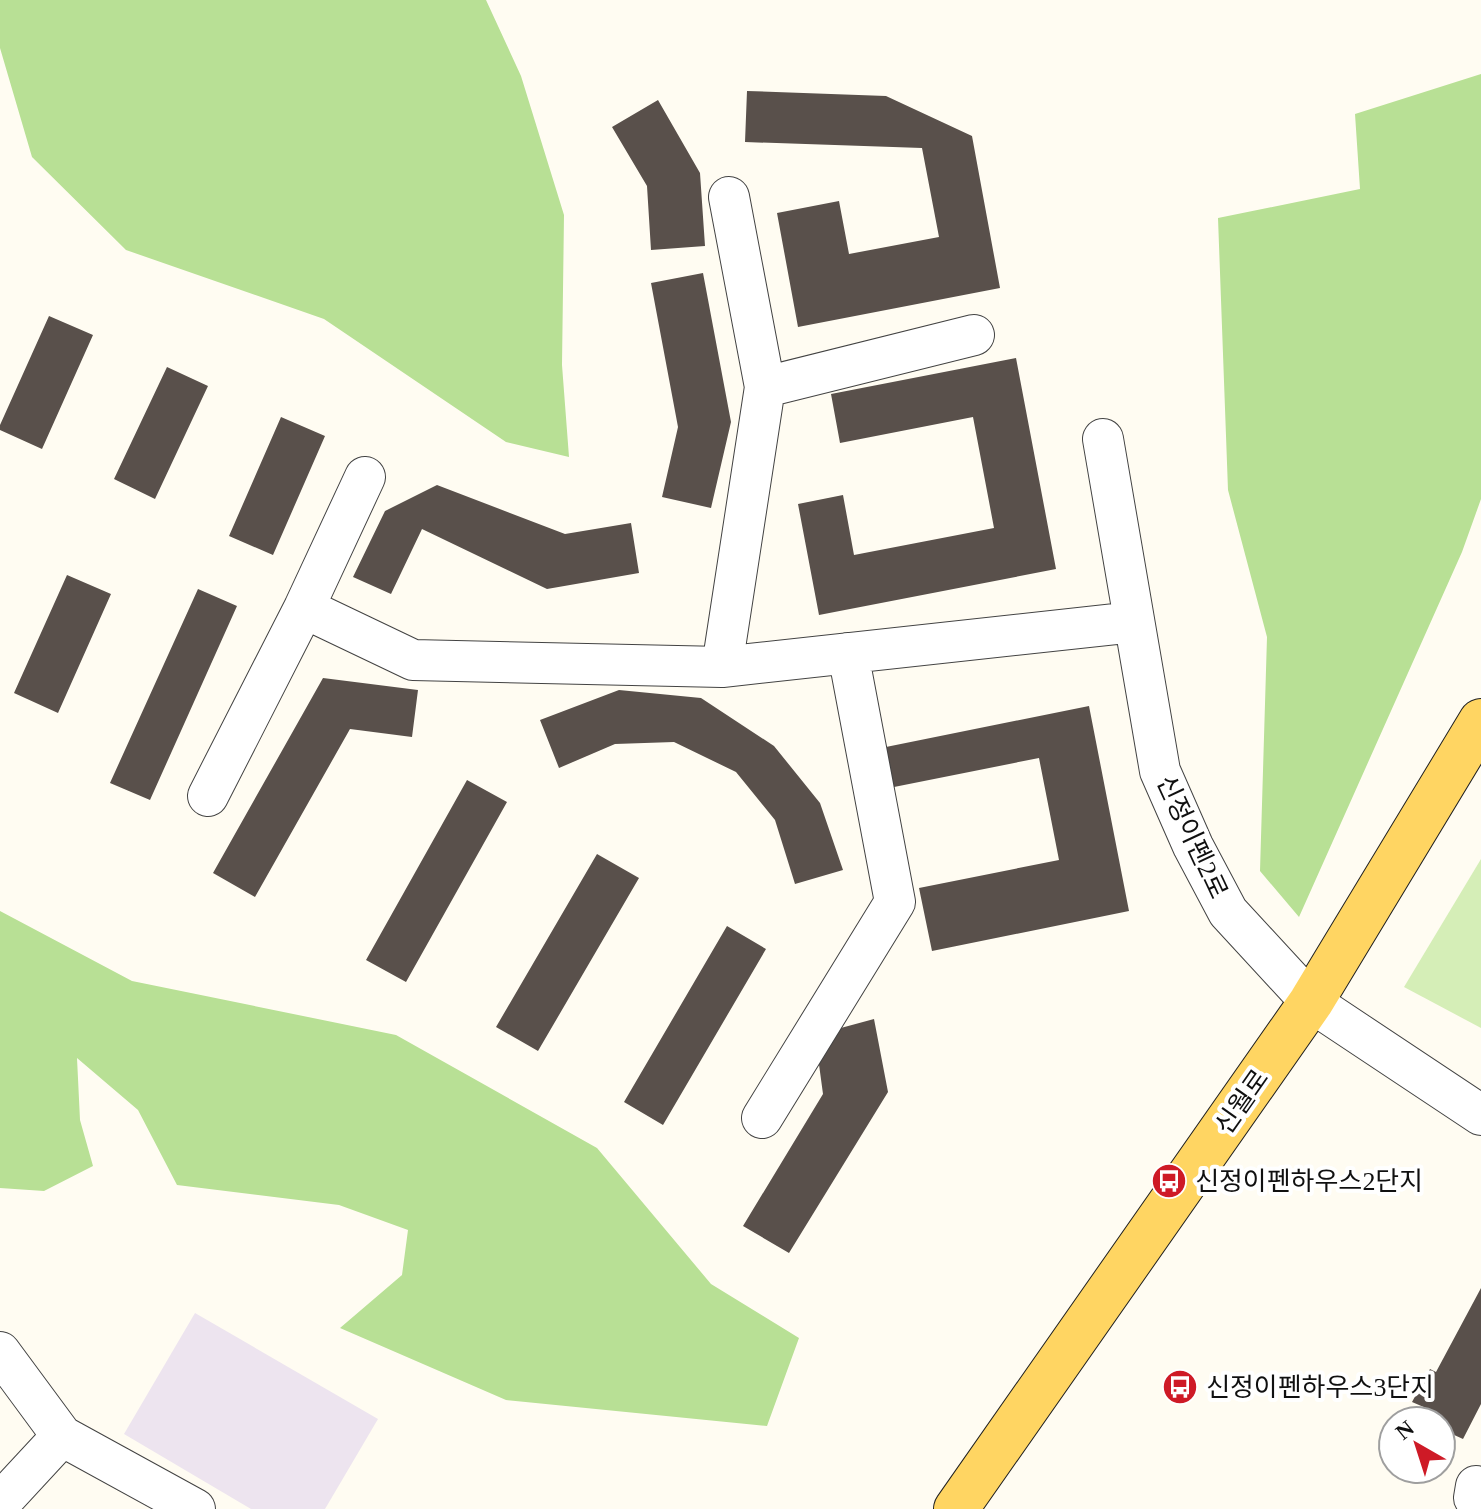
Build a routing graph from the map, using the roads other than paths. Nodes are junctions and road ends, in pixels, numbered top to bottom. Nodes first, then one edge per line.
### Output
1 (729, 197) dead end
2 (974, 335) dead end
3 (765, 387) junction
4 (1103, 439) dead end
5 (365, 477) dead end
6 (304, 608) junction
7 (1134, 622) junction
8 (848, 653) junction
9 (722, 667) junction
10 (1481, 721) edge
11 (208, 796) dead end
12 (1311, 1002) junction
13 (1481, 1115) edge
14 (762, 1118) dead end
15 (0, 1352) edge
16 (62, 1436) junction
17 (0, 1503) edge
18 (195, 1509) edge
19 (956, 1509) edge

1 - 3 street
2 - 3 street
3 - 9 street
4 - 7 street, 신정이펜2로
5 - 6 street
6 - 9 street
6 - 11 street
7 - 8 street
7 - 12 street, 신정이펜2로
8 - 9 street
8 - 14 street
10 - 12 main road, 신월로
12 - 13 street, 신정이펜2로
12 - 19 main road, 신월로
15 - 16 street
16 - 17 street
16 - 18 street

